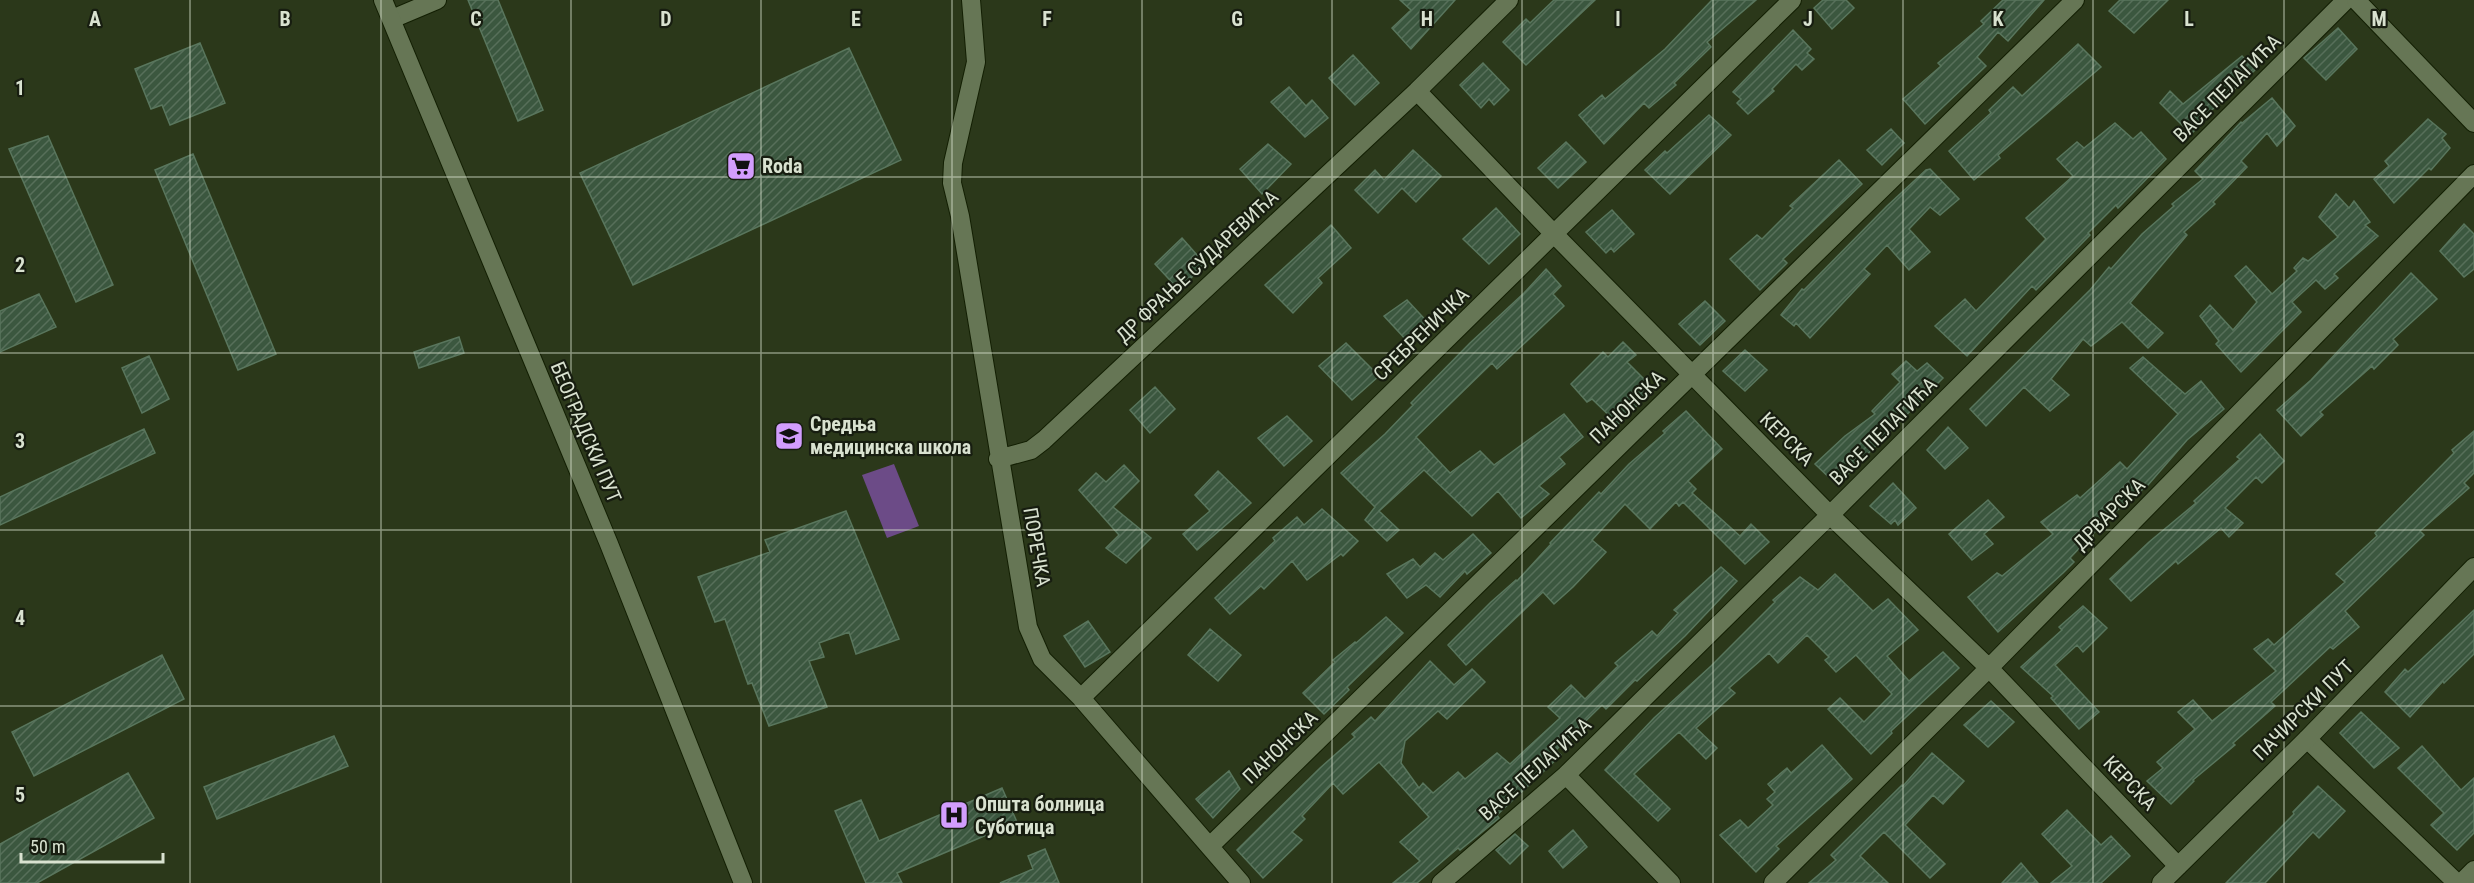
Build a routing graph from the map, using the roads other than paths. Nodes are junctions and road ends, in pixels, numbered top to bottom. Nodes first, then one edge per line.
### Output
1 (383, 0) edge
2 (437, 0) edge
3 (972, 0) edge
4 (1509, 0) edge
5 (1792, 0) edge
6 (2075, 0) edge
7 (2346, 0) edge
8 (2356, 0) edge
9 (392, 19) junction
10 (1417, 91) junction
11 (2474, 123) edge
12 (2474, 174) edge
13 (1554, 235) junction
14 (1692, 375) junction
15 (998, 459) junction
16 (1830, 515) junction
17 (2474, 567) edge
18 (1989, 668) junction
19 (1081, 698) junction
20 (2307, 739) junction
21 (1566, 774) junction
22 (1210, 846) junction
23 (2178, 866) junction
24 (2474, 870) edge
25 (743, 883) edge
26 (1241, 883) edge
27 (1441, 883) edge
28 (1671, 883) edge
29 (1773, 883) edge
30 (2161, 883) edge
31 (2459, 883) edge

1 - 9 street, БЕОГРАДСКИ ПУТ
2 - 9 street
3 - 15 street, ПОРЕЧКА
4 - 10 street, ДР ФРАЊЕ СУДАРЕВИЋА
5 - 13 street, СРЕБРЕНИЧКА
6 - 14 street, ПАНОНСКА
7 - 16 street, ВАСЕ ПЕЛАГИЋА
8 - 11 street
9 - 25 street, БЕОГРАДСКИ ПУТ
10 - 13 street, КЕРСКА
10 - 15 street, ДР ФРАЊЕ СУДАРЕВИЋА
12 - 18 street, ДРВАРСКА
13 - 14 street, КЕРСКА
13 - 19 street, СРЕБРЕНИЧКА
14 - 16 street, КЕРСКА
14 - 22 street, ПАНОНСКА
15 - 19 street, ПОРЕЧКА
16 - 18 street, КЕРСКА
16 - 21 street, ВАСЕ ПЕЛАГИЋА
17 - 20 street, ПАЧИРСКИ ПУТ
18 - 23 street, КЕРСКА
18 - 29 street, ДРВАРСКА
19 - 22 street, ПОРЕЧКА
20 - 23 street, ПАЧИРСКИ ПУТ
20 - 31 street
21 - 27 street, ВАСЕ ПЕЛАГИЋА
21 - 28 street
22 - 26 street, ПОРЕЧКА
23 - 30 street, ПАЧИРСКИ ПУТ
24 - 31 street

